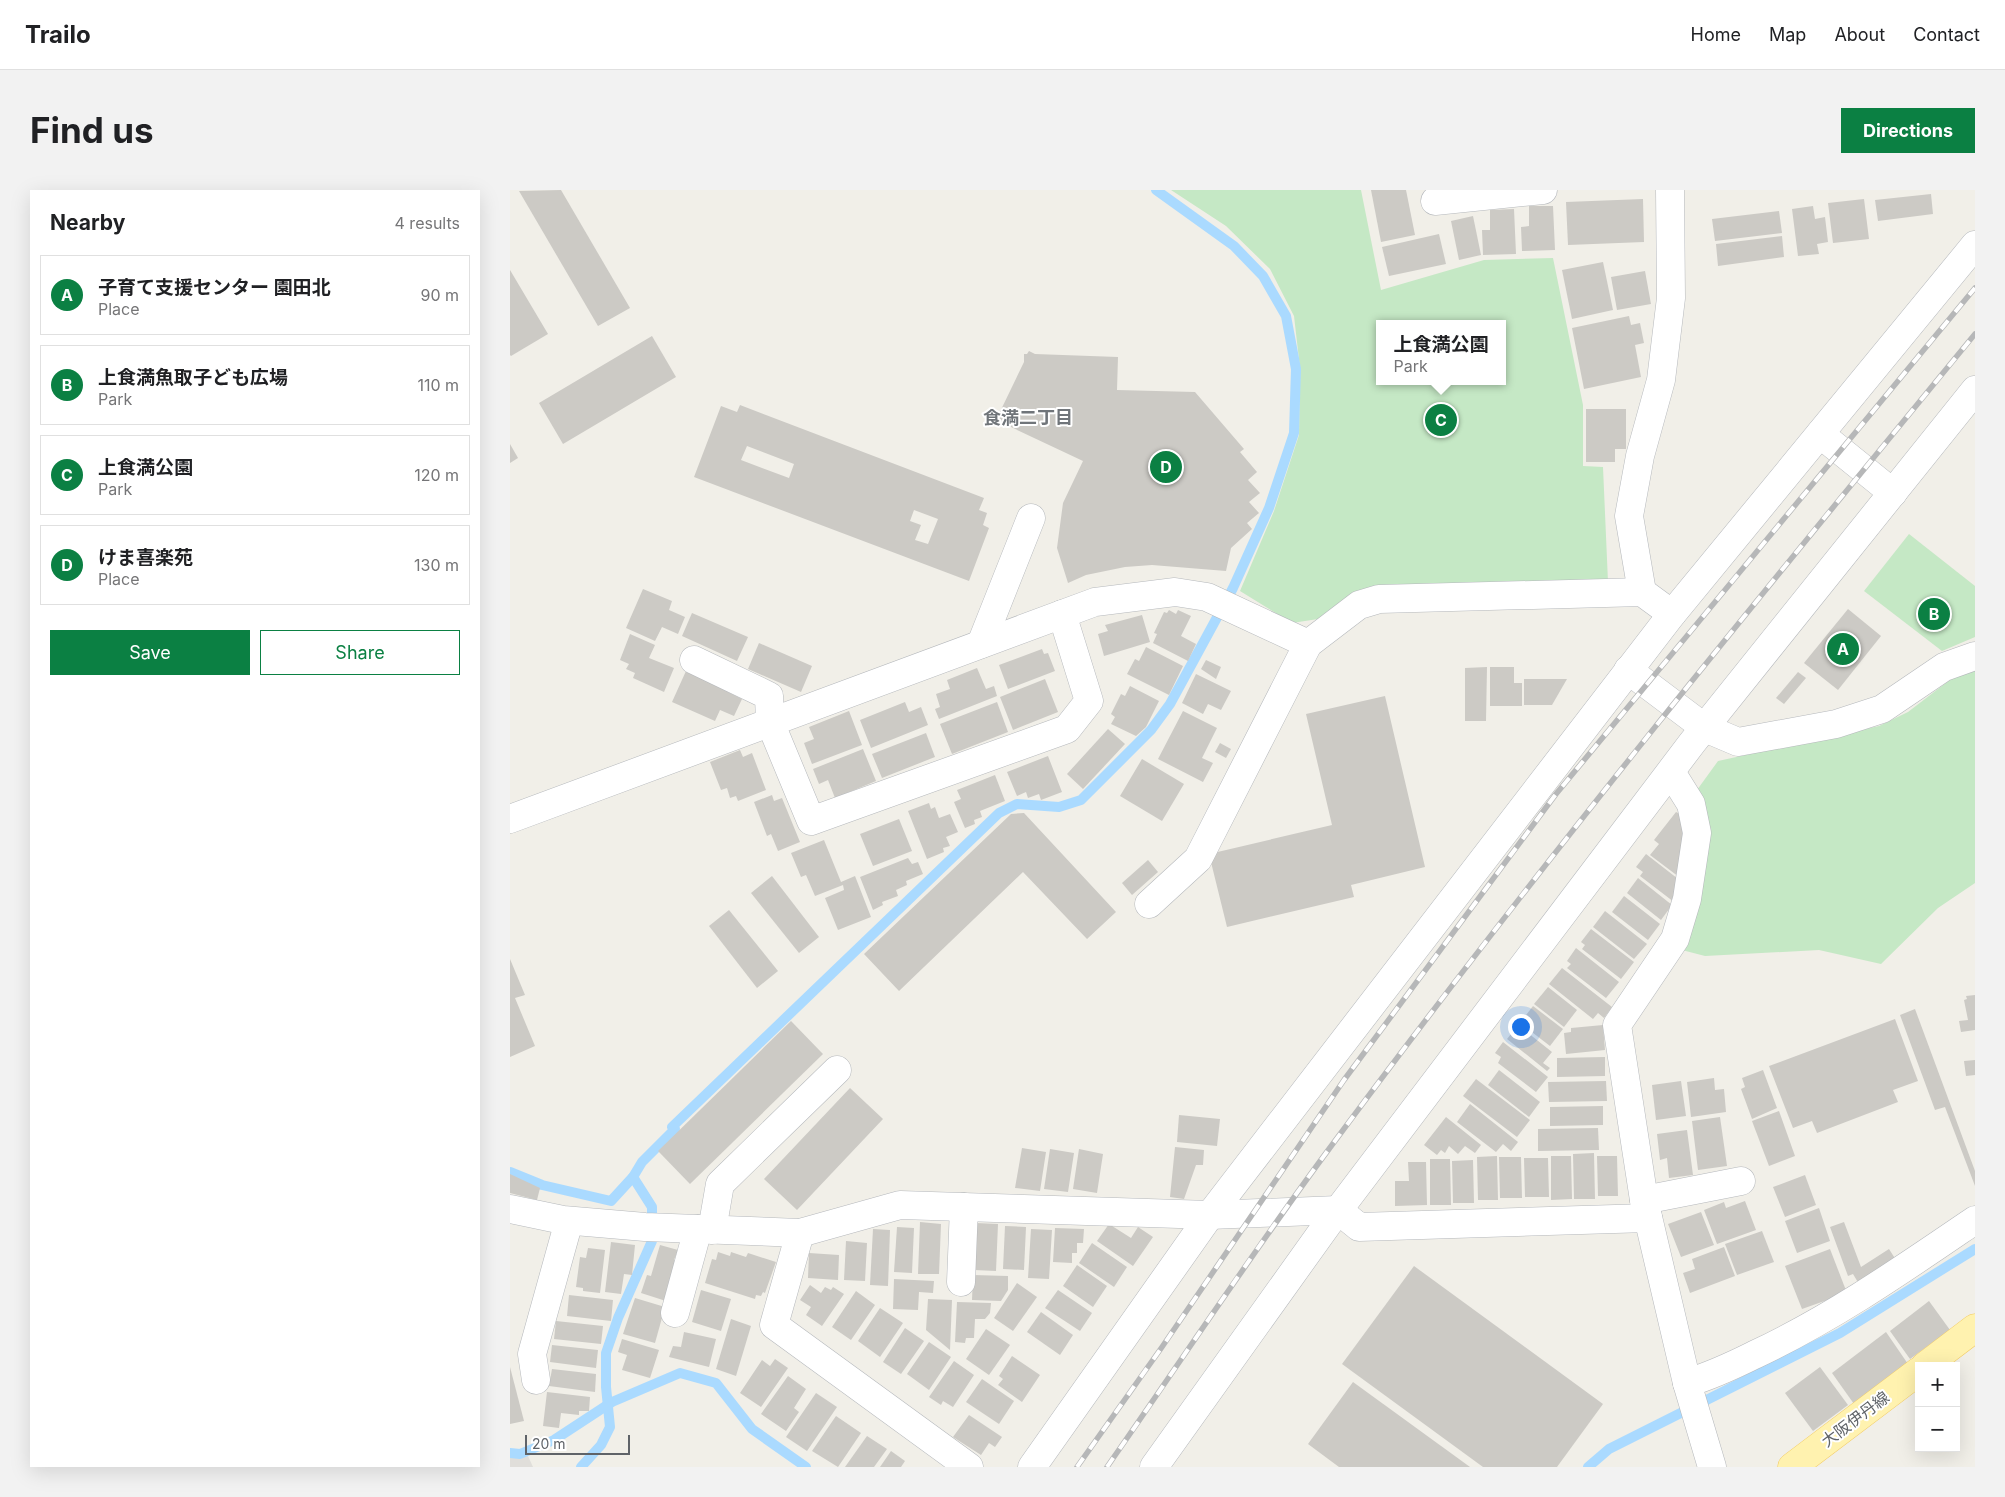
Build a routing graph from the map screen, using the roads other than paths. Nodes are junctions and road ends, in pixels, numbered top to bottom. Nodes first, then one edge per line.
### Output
1 (1543, 190) edge
2 (1670, 190) edge
3 (1435, 201) dead end
4 (1975, 245) edge
5 (1975, 390) edge
6 (1820, 434) junction
7 (1893, 492) junction
8 (1031, 518) dead end
9 (1642, 592) junction
10 (1062, 614) junction
11 (1672, 614) junction
12 (981, 644) junction
13 (1308, 644) junction
14 (1975, 656) edge
15 (694, 660) dead end
16 (1628, 670) junction
17 (770, 722) junction
18 (1705, 728) junction
19 (1671, 772) junction
20 (510, 819) edge
21 (1149, 904) dead end
22 (837, 1070) dead end
23 (1741, 1181) dead end
24 (964, 1207) junction
25 (510, 1209) edge
26 (1646, 1209) junction
27 (1338, 1210) junction
28 (1210, 1215) junction
29 (1975, 1220) edge
30 (569, 1221) junction
31 (705, 1229) junction
32 (800, 1233) junction
33 (961, 1282) dead end
34 (675, 1313) dead end
35 (1975, 1328) edge
36 (1930, 1362) edge
37 (1915, 1374) edge
38 (536, 1380) dead end
39 (1687, 1383) junction
40 (969, 1467) edge
41 (1032, 1467) edge
42 (1154, 1467) edge
43 (1712, 1467) edge
44 (1792, 1467) edge

1 - 3 street
2 - 9 street
4 - 6 street
5 - 7 street
6 - 7 street
6 - 11 street
7 - 18 street
8 - 12 street
9 - 11 street
9 - 13 street
10 - 12 street
10 - 13 street
10 - 17 street
11 - 16 street
12 - 17 street
13 - 21 street
14 - 18 street
15 - 17 street
16 - 18 street
16 - 28 street
17 - 20 street
18 - 19 street
19 - 26 street
19 - 27 street
22 - 31 street
23 - 26 street
24 - 28 street
24 - 32 street
24 - 33 street
25 - 30 street
26 - 27 street
26 - 39 street
27 - 28 street
27 - 42 street
28 - 41 street
29 - 39 street
30 - 31 street
30 - 38 street
31 - 32 street
31 - 34 street
32 - 40 street
35 - 36 main road
37 - 44 main road, 大阪伊丹線
39 - 43 street

